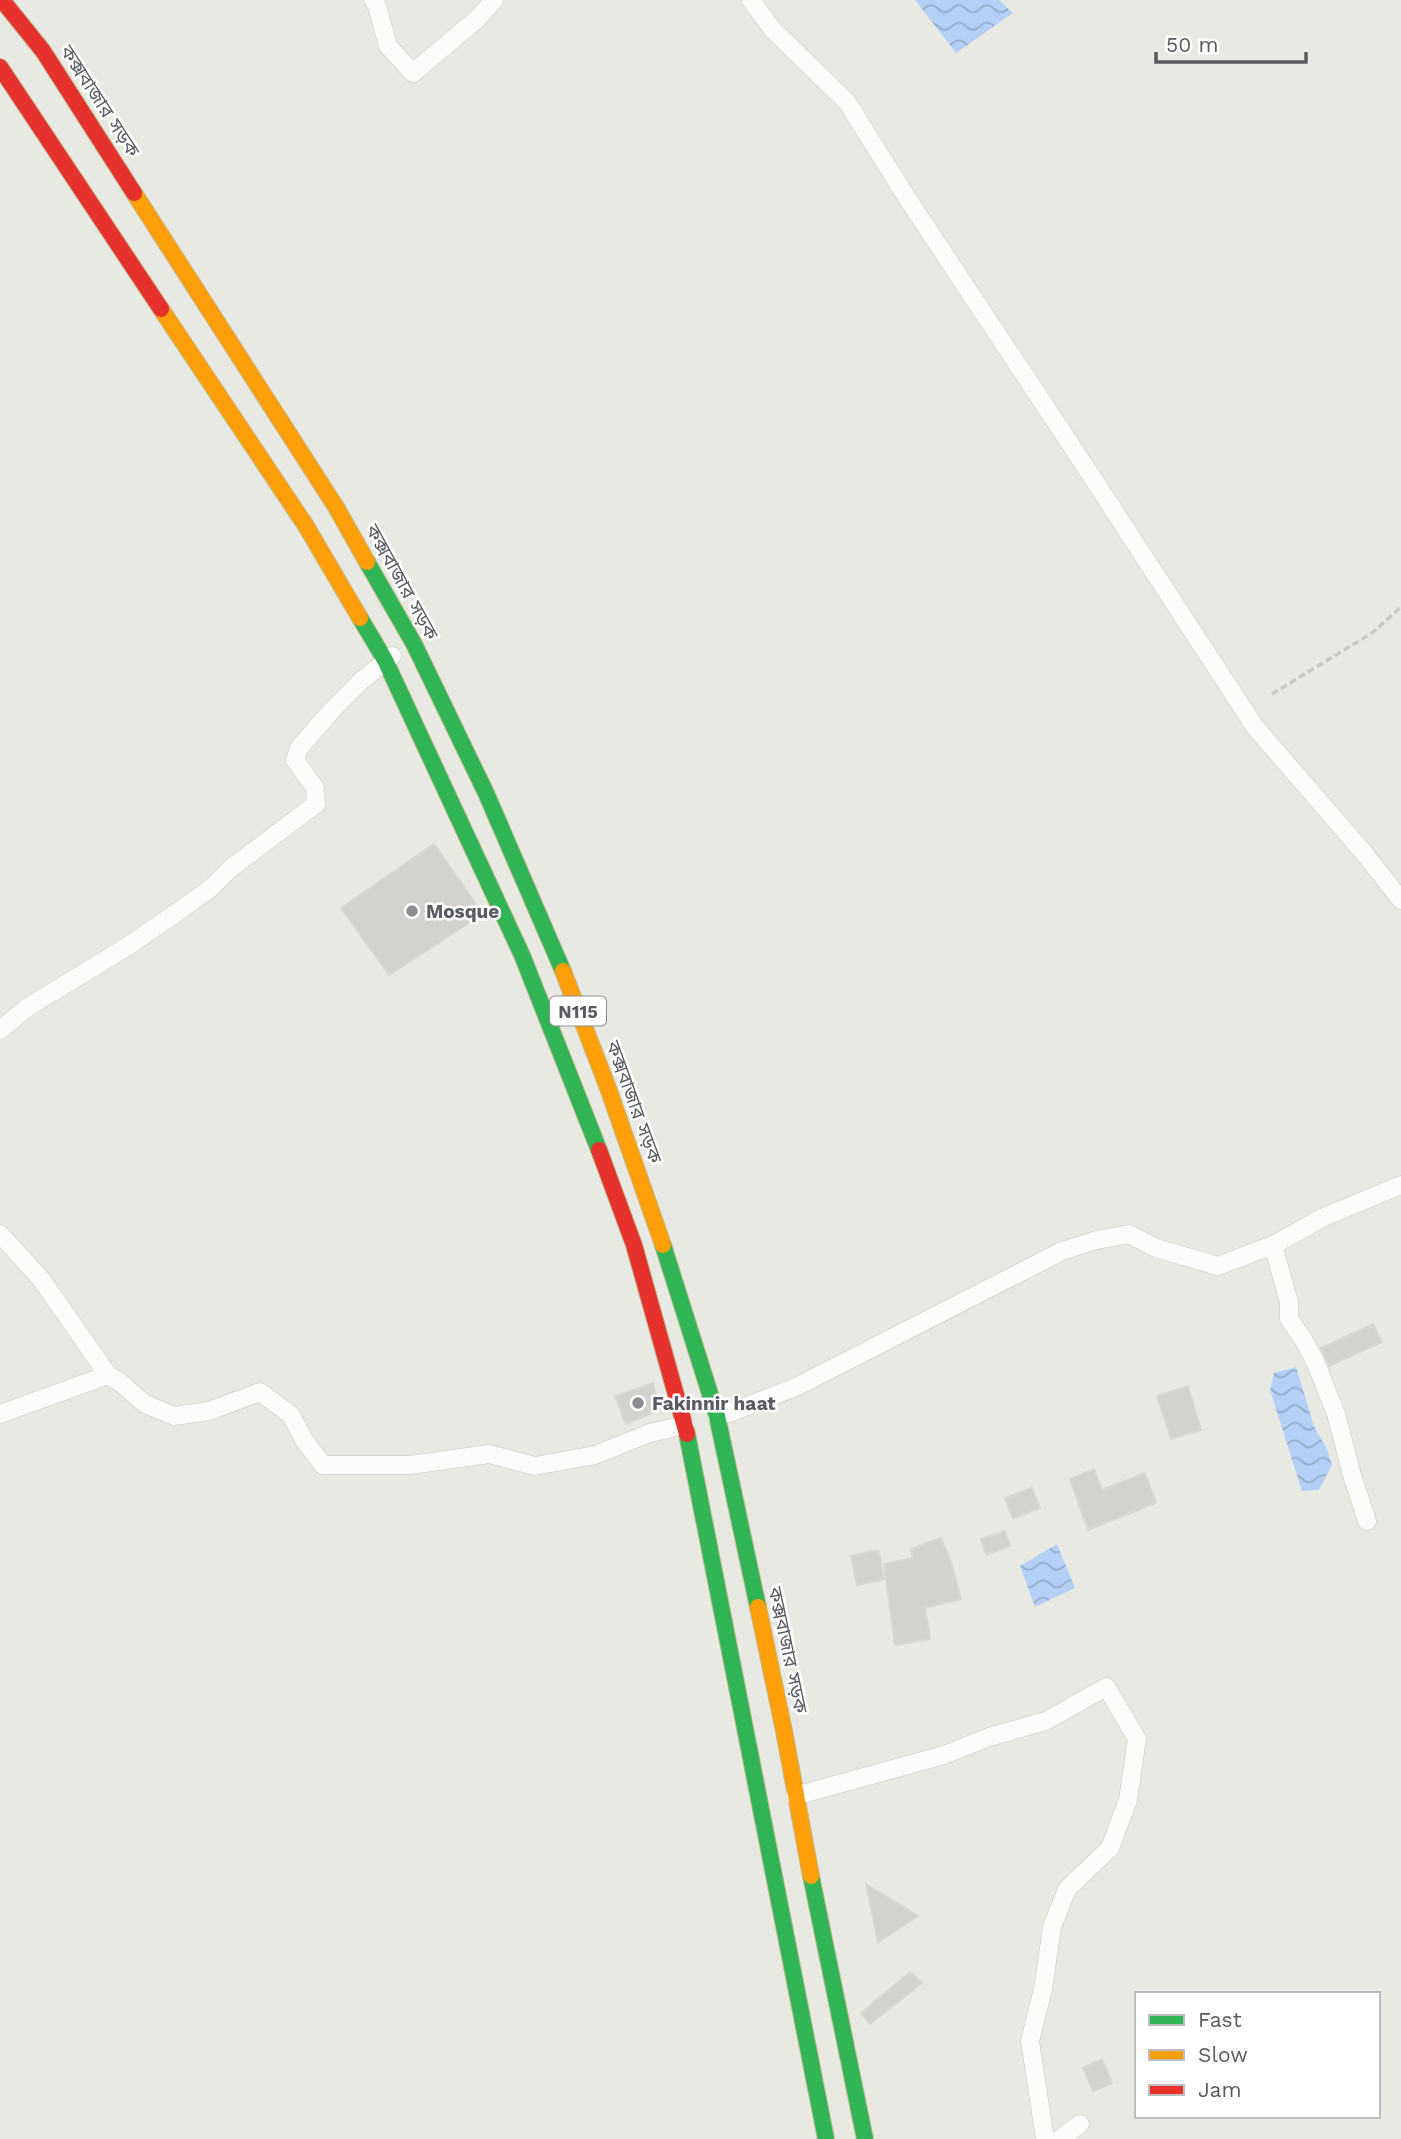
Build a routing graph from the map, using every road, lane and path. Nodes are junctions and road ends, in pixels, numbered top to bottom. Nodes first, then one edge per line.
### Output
1 (2, 0) edge
2 (373, 0) edge
3 (494, 0) edge
4 (751, 0) edge
5 (0, 67) edge
6 (1401, 607) edge
7 (414, 643) junction
8 (385, 660) junction
9 (1272, 694) dead end
10 (1401, 900) edge
11 (0, 1030) edge
12 (1401, 1185) edge
13 (0, 1234) edge
14 (1273, 1245) junction
15 (108, 1375) junction
16 (0, 1414) edge
17 (717, 1416) junction
18 (685, 1425) junction
19 (1367, 1521) dead end
20 (795, 1796) junction
21 (1080, 2124) dead end
22 (825, 2139) edge
23 (865, 2139) edge
24 (1045, 2139) edge
25 (1060, 2139) edge

1 - 7 highway, কক্সবাজার সড়ক / N115
2 - 3 street
4 - 10 street
5 - 8 highway, N115
6 - 9 path
7 - 8 street
7 - 17 highway, কক্সবাজার সড়ক / N115
8 - 11 street
8 - 18 highway, N115
12 - 14 street
13 - 15 street
14 - 17 street
14 - 19 street
15 - 16 street
15 - 18 street
17 - 20 highway, কক্সবাজার সড়ক / N115
18 - 22 highway, N115
20 - 23 highway, কক্সবাজার সড়ক / N115
20 - 24 street
21 - 25 street

